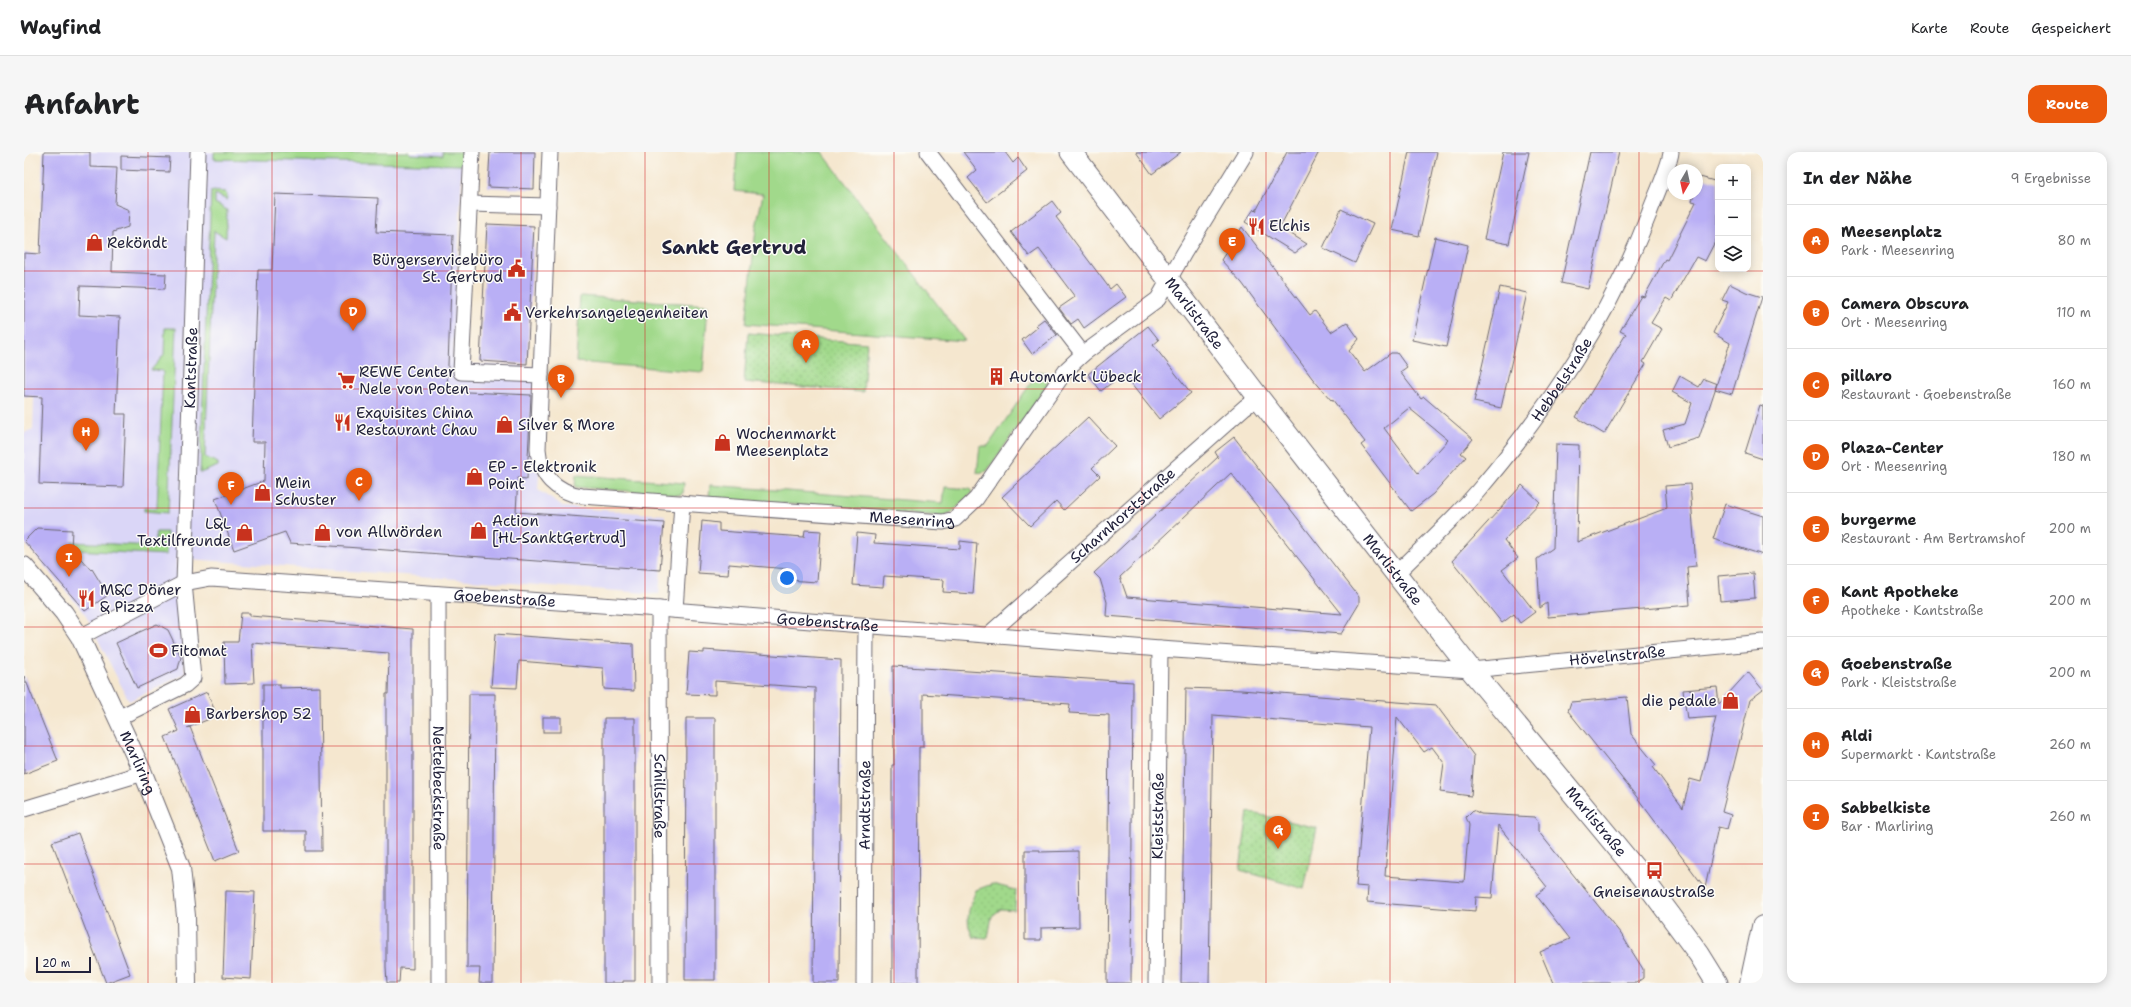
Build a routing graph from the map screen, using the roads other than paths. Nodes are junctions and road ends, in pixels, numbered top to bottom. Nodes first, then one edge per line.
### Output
1 (198, 152) edge
2 (472, 152) edge
3 (550, 152) edge
4 (928, 152) edge
5 (1071, 152) edge
6 (1246, 152) edge
7 (1672, 152) edge
8 (470, 204) junction
9 (548, 206) junction
10 (1169, 280) junction
11 (1083, 354) junction
12 (541, 375) junction
13 (1258, 398) junction
14 (682, 503) junction
15 (24, 566) edge
16 (1397, 573) junction
17 (184, 583) junction
18 (438, 594) junction
19 (659, 609) junction
20 (675, 610) junction
21 (866, 627) junction
22 (988, 635) junction
23 (80, 637) junction
24 (1763, 642) edge
25 (1160, 649) junction
26 (1472, 670) junction
27 (118, 718) junction
28 (143, 773) junction
29 (24, 809) edge
30 (1763, 927) edge
31 (187, 983) edge
32 (439, 983) edge
33 (660, 983) edge
34 (864, 983) edge
35 (1156, 983) edge
36 (1717, 983) edge
37 (1750, 983) edge

1 - 17 street, Kantstraße
2 - 8 street
3 - 9 street, Meesenring
4 - 11 street
5 - 10 main road, Marlistraße
6 - 10 street, Meesenring
7 - 16 street, Hebbelstraße
8 - 9 street
8 - 12 street
9 - 12 street, Meesenring
10 - 11 street, Meesenring
10 - 13 main road, Marlistraße
11 - 14 street, Meesenring
12 - 14 street, Meesenring
13 - 16 main road, Marlistraße
13 - 22 street, Scharnhorststraße
14 - 20 street
15 - 23 street, Marliring
16 - 26 main road, Marlistraße
17 - 18 street, Goebenstraße
17 - 23 street, Goebenstraße
17 - 27 street
18 - 19 street, Goebenstraße
18 - 32 street, Nettelbeckstraße
19 - 20 street, Goebenstraße
19 - 33 street, Schillstraße
20 - 21 street, Goebenstraße
21 - 22 street, Goebenstraße
21 - 34 street, Arndtstraße
22 - 25 street, Goebenstraße
23 - 27 street, Marliring
24 - 26 street, Hövelnstraße
25 - 26 street, Goebenstraße
25 - 35 street, Kleiststraße
26 - 36 main road, Marlistraße
27 - 28 street, Marliring
28 - 29 street
28 - 31 street, Marliring
30 - 37 main road

